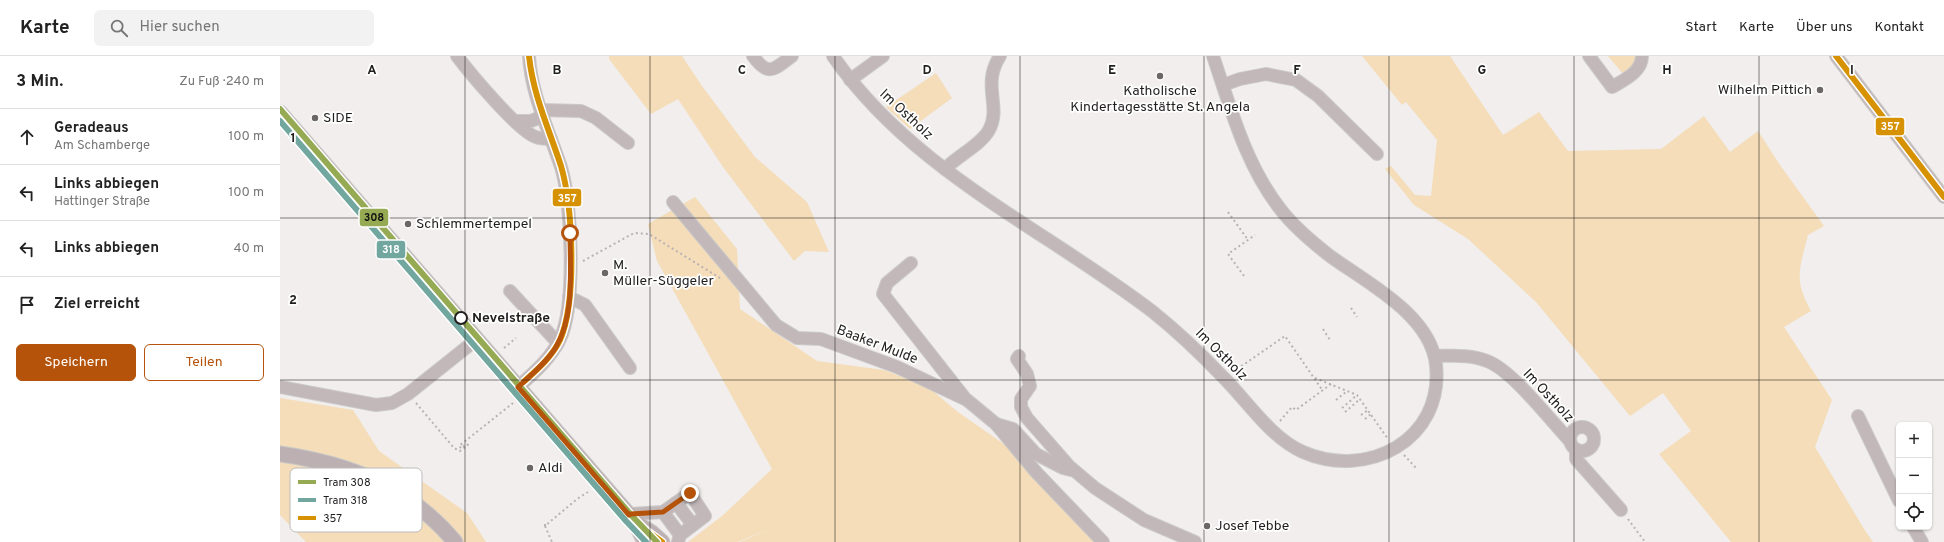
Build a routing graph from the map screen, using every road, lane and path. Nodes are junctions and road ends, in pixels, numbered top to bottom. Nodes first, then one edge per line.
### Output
1 (457, 56) edge
2 (529, 56) edge
3 (754, 56) edge
4 (792, 56) edge
5 (833, 56) edge
6 (883, 56) edge
7 (1000, 56) edge
8 (1213, 56) edge
9 (1590, 56) edge
10 (1642, 56) edge
11 (1836, 56) edge
12 (850, 80) junction
13 (1223, 85) junction
14 (280, 113) edge
15 (542, 113) junction
16 (515, 121) junction
17 (551, 139) junction
18 (628, 143) dead end
19 (1377, 154) dead end
20 (945, 169) junction
21 (1944, 197) edge
22 (673, 202) dead end
23 (1228, 212) dead end
24 (1255, 235) dead end
25 (1248, 240) junction
26 (911, 263) dead end
27 (570, 268) junction
28 (1244, 276) dead end
29 (723, 280) dead end
30 (510, 291) dead end
31 (568, 297) junction
32 (1351, 308) dead end
33 (1357, 317) dead end
34 (1323, 329) dead end
35 (516, 338) dead end
36 (477, 339) junction
37 (1330, 340) dead end
38 (558, 343) junction
39 (504, 348) dead end
40 (1019, 356) dead end
41 (1435, 356) junction
42 (1243, 366) dead end
43 (630, 368) dead end
44 (1314, 378) junction
45 (1331, 384) junction
46 (280, 387) edge
47 (518, 387) junction
48 (1323, 391) junction
49 (1347, 391) junction
50 (408, 394) junction
51 (1356, 395) junction
52 (1360, 399) junction
53 (967, 400) junction
54 (1336, 400) dead end
55 (513, 403) dead end
56 (1342, 408) dead end
57 (1368, 410) junction
58 (1345, 412) dead end
59 (1371, 414) junction
60 (1361, 415) dead end
61 (1858, 416) dead end
62 (1365, 419) dead end
63 (996, 424) junction
64 (1272, 429) junction
65 (1393, 443) junction
66 (280, 454) edge
67 (346, 468) edge
68 (1417, 469) dead end
69 (1074, 470) junction
70 (588, 492) dead end
71 (1896, 494) edge
72 (676, 503) junction
73 (422, 510) edge
74 (1621, 510) joint
75 (663, 512) junction
76 (635, 517) junction
77 (693, 525) junction
78 (1915, 530) edge
79 (679, 538) edge
80 (455, 542) edge
81 (552, 542) edge
82 (646, 542) edge
83 (662, 542) edge
84 (1103, 542) edge
85 (1196, 542) edge
86 (1644, 542) edge
87 (1922, 542) edge

1 - 16 street
2 - 15 street
3 - 4 street
5 - 12 street, Im Ostholz
6 - 12 street
7 - 20 street
8 - 13 street, Im Ostholz
9 - 10 street
11 - 21 street
12 - 20 street, Im Ostholz
13 - 19 street
13 - 41 street, Im Ostholz
14 - 36 main road
15 - 16 street
15 - 17 street
15 - 18 street
16 - 17 street
17 - 27 street
20 - 64 street, Im Ostholz
22 - 53 street, Baaker Mulde
23 - 25 path
24 - 25 path
25 - 28 path
26 - 53 street, Baaker Mulde
27 - 29 path
27 - 31 street
30 - 38 street
31 - 38 street
31 - 43 street
32 - 33 path
34 - 37 path
35 - 39 path
36 - 47 main road
36 - 50 street
38 - 47 street
40 - 69 street
41 - 65 street, Im Ostholz
41 - 74 street, Im Ostholz
42 - 44 path
44 - 45 path
44 - 48 path
45 - 48 path
45 - 49 path
46 - 50 street
47 - 76 main road
48 - 64 path
49 - 51 path
49 - 54 path
50 - 55 path
51 - 52 path
51 - 56 path
52 - 57 path
52 - 58 path
53 - 63 street, Baaker Mulde
57 - 59 path
57 - 60 path
59 - 62 path
59 - 65 path
61 - 71 street
63 - 69 street
63 - 84 street, Baaker Mulde
64 - 65 street, Im Ostholz
65 - 68 path
66 - 67 main road
69 - 85 street
70 - 81 path
72 - 75 street
72 - 77 street
72 - 77 street
73 - 80 main road
74 - 86 path
75 - 76 street
75 - 79 street
76 - 82 main road
76 - 83 main road
77 - 79 street
78 - 87 street

